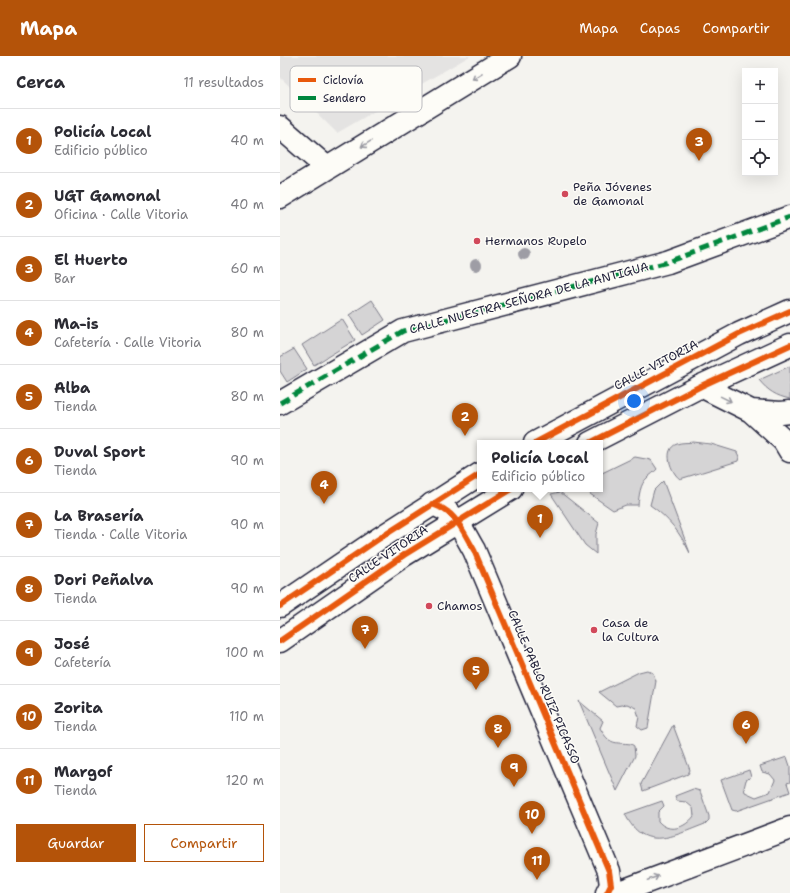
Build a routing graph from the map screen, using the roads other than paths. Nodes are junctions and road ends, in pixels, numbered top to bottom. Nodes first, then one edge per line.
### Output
1 (510, 56) edge
2 (422, 110) edge
3 (418, 112) edge
4 (280, 127) edge
5 (327, 168) junction
6 (280, 197) edge
7 (790, 218) edge
8 (790, 311) edge
9 (790, 345) edge
10 (701, 386) junction
11 (280, 403) edge
12 (751, 411) junction
13 (790, 412) edge
14 (541, 440) edge
15 (596, 440) edge
16 (790, 450) edge
17 (477, 476) edge
18 (505, 492) edge
19 (432, 504) junction
20 (457, 521) junction
21 (280, 606) edge
22 (280, 641) edge
23 (790, 828) edge
24 (607, 893) edge
25 (617, 893) edge

1 -> 2 main road
3 -> 5 main road
4 - 5 main road
5 - 6 main road
7 - 11 main road, CALLE NUESTRA SEÑORA DE LA ANTIGUA
8 - 14 main road, CALLE VITORIA
9 - 10 main road
10 -> 12 main road
10 - 15 main road
12 - 13 main road
12 - 16 main road
17 - 19 main road, CALLE VITORIA
18 - 20 main road, CALLE VITORIA
19 - 20 main road, CALLE PABLO RUIZ PICASSO
19 - 21 main road, CALLE VITORIA
20 - 22 main road, CALLE VITORIA
20 - 24 main road, CALLE PABLO RUIZ PICASSO
25 -> 23 main road

